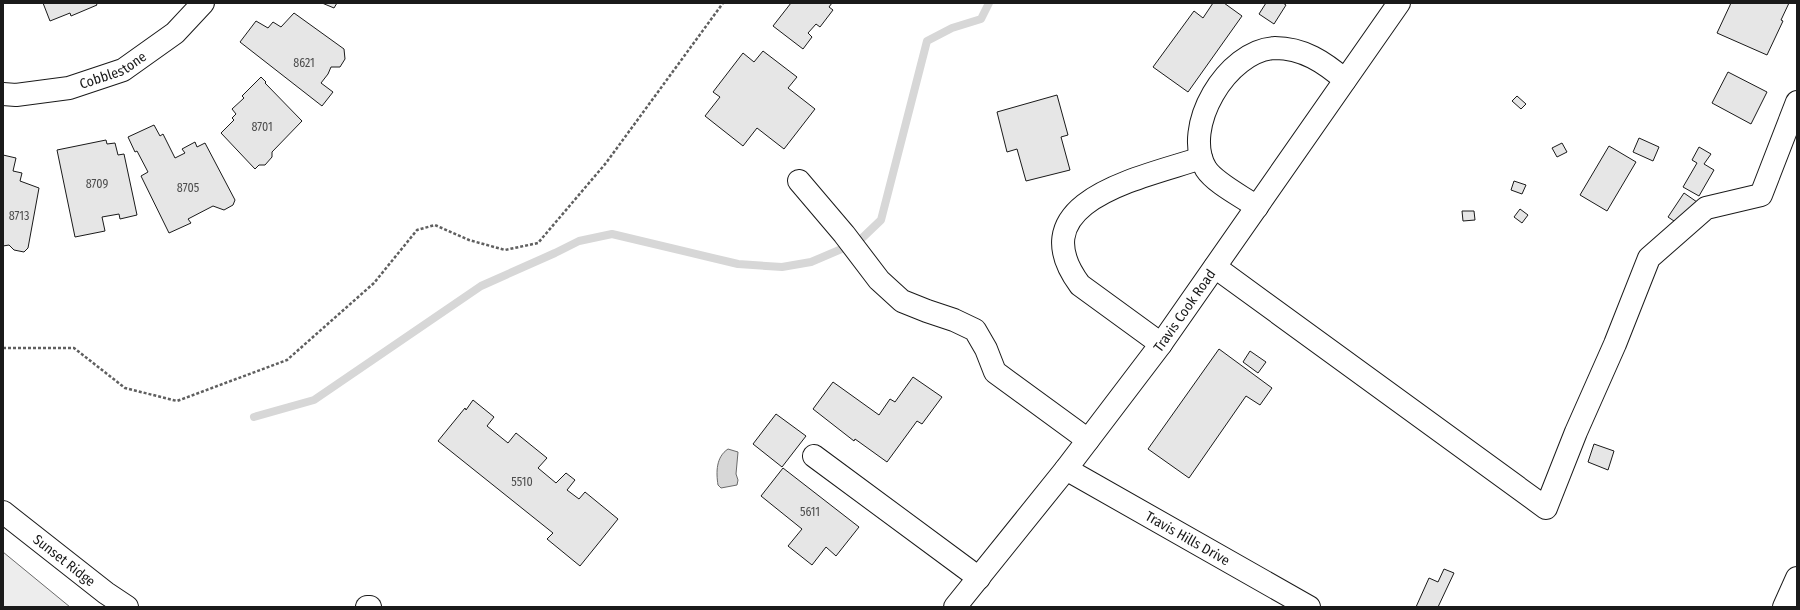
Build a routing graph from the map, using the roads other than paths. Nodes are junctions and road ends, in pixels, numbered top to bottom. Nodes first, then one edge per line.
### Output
1 (203, 3) edge
2 (1399, 3) edge
3 (1345, 80) junction
4 (3, 94) edge
5 (1797, 102) edge
6 (1200, 148) junction
7 (799, 181) dead end
8 (1258, 207) junction
9 (1215, 267) junction
10 (1161, 344) junction
11 (1088, 440) junction
12 (814, 456) dead end
13 (1066, 469) junction
14 (3, 512) edge
15 (979, 578) junction
16 (1797, 578) edge
17 (127, 607) edge
18 (955, 607) edge
19 (1308, 607) edge
20 (1784, 607) edge

1 - 4 street, Cobblestone
2 - 3 street, Travis Cook Road
3 - 6 street
3 - 8 street, Travis Cook Road
5 - 9 street
6 - 8 street
6 - 10 street
7 - 11 street
8 - 9 street, Travis Cook Road
9 - 10 street, Travis Cook Road
10 - 11 street, Travis Cook Road
11 - 13 street, Travis Cook Road
12 - 15 street
13 - 15 street, Travis Cook Road
13 - 19 street, Travis Hills Drive
14 - 17 street, Sunset Ridge
15 - 18 street, Travis Cook Road
16 - 20 street

